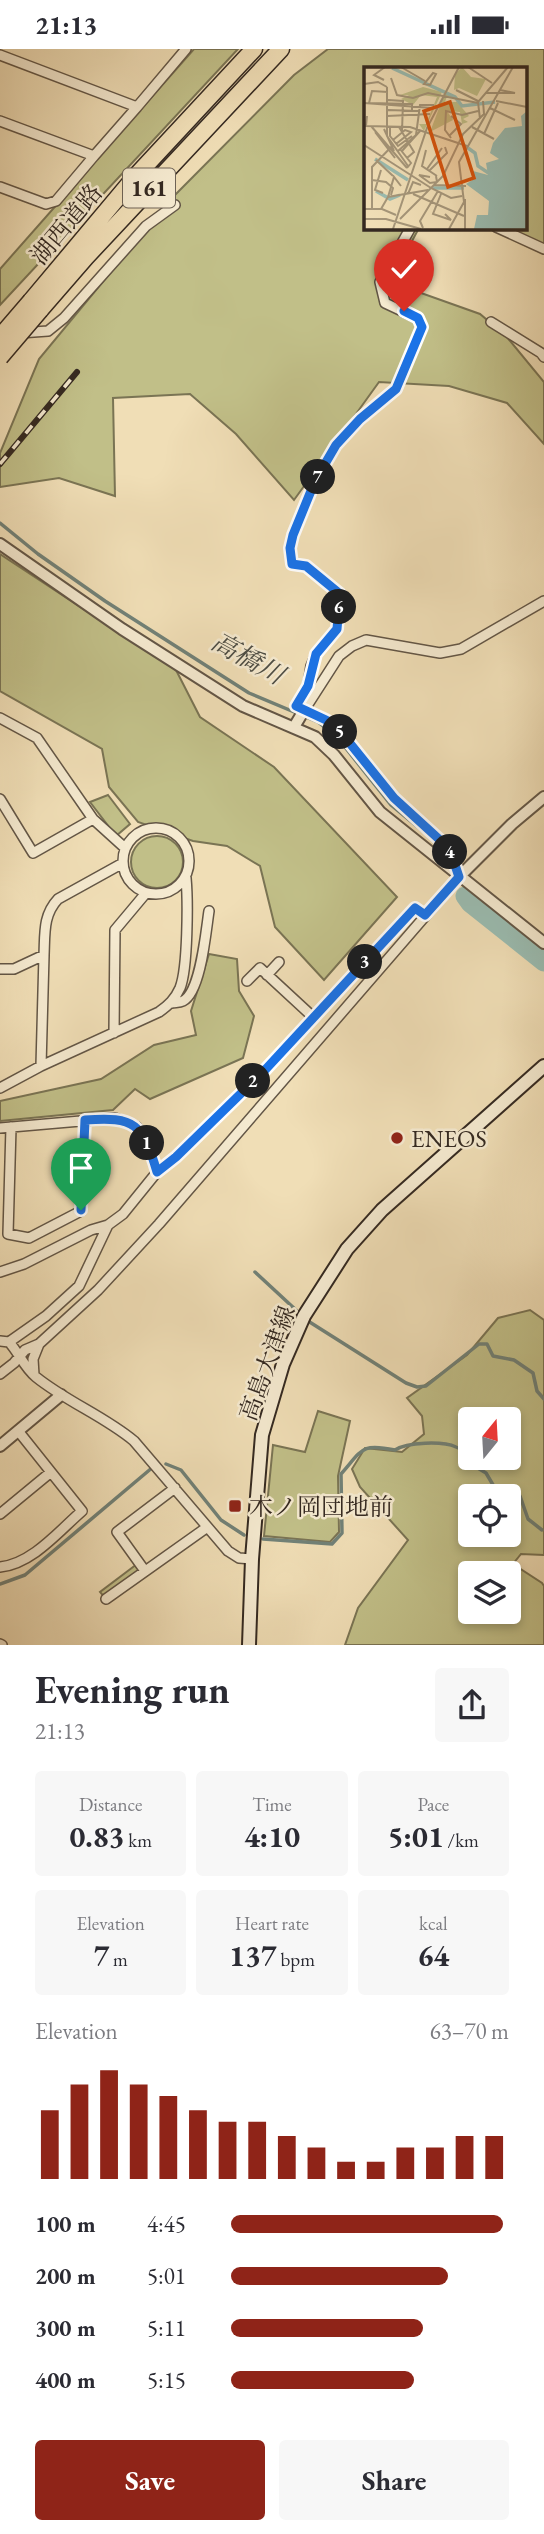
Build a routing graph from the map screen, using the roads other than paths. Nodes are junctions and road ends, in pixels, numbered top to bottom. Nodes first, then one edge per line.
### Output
1 (254, 49) edge
2 (281, 49) edge
3 (181, 50) edge
4 (0, 55) edge
5 (136, 107) junction
6 (0, 121) edge
7 (94, 156) junction
8 (0, 187) edge
9 (175, 205) dead end
10 (410, 229) edge
11 (500, 229) edge
12 (544, 249) edge
13 (36, 305) junction
14 (491, 322) dead end
15 (0, 328) edge
16 (0, 337) edge
17 (0, 357) edge
18 (544, 357) edge
19 (0, 544) edge
20 (544, 601) edge
21 (304, 711) junction
22 (0, 718) edge
23 (294, 727) junction
24 (544, 797) edge
25 (0, 799) edge
26 (93, 819) junction
27 (125, 848) junction
28 (123, 863) junction
29 (459, 877) junction
30 (186, 878) junction
31 (146, 894) junction
32 (209, 911) dead end
33 (425, 915) junction
34 (544, 943) edge
35 (44, 955) junction
36 (279, 962) dead end
37 (0, 969) edge
38 (267, 975) junction
39 (247, 981) dead end
40 (172, 1003) junction
41 (313, 1017) junction
42 (114, 1033) junction
43 (41, 1066) junction
44 (544, 1066) edge
45 (0, 1088) edge
46 (85, 1120) junction
47 (11, 1127) junction
48 (0, 1128) edge
49 (157, 1172) junction
50 (108, 1225) junction
51 (0, 1272) edge
52 (5, 1341) edge
53 (39, 1344) junction
54 (20, 1355) junction
55 (0, 1374) edge
56 (34, 1375) junction
57 (61, 1395) junction
58 (19, 1432) junction
59 (0, 1446) edge
60 (51, 1472) junction
61 (175, 1488) junction
62 (0, 1514) edge
63 (206, 1528) junction
64 (252, 1559) junction
65 (0, 1567) edge
66 (145, 1571) junction
67 (106, 1599) dead end
68 (249, 1645) edge

1 - 13 highway, 湖西道路 / 161
2 - 13 highway, 湖西道路 / 161
3 - 5 street
4 - 5 street
5 - 7 street
6 - 7 street
7 - 8 street
9 - 15 street
10 - 21 street
11 - 12 street
13 - 16 highway, 湖西道路 / 161, bridge
13 - 17 highway, 湖西道路 / 161, bridge
14 - 18 street
19 - 23 street
20 - 21 street
21 - 23 street
21 - 29 street
22 - 26 street
23 - 29 street
24 - 29 street
25 - 26 street
26 - 27 street
27 - 28 street
27 - 30 street
28 - 31 street
28 - 35 street
29 - 33 street
29 - 34 street
30 - 31 street
30 - 40 street
31 - 42 street
32 - 40 street
33 - 41 street
33 - 53 street
35 - 37 street
35 - 43 street
36 - 38 street
38 - 39 street
38 - 41 street
40 - 42 street
41 - 49 street
42 - 43 street
43 - 45 street
44 - 64 main road, 高島大津線
46 - 47 street
46 - 47 street
46 - 49 street
47 - 48 street
49 - 50 street
50 - 51 street
50 - 52 street
52 - 54 street
53 - 54 street
53 - 56 street
54 - 55 street
54 - 56 street
56 - 57 street
57 - 58 street
57 - 61 street
58 - 59 street
58 - 60 street
60 - 62 street
60 - 65 street
61 - 63 street
61 - 66 street
63 - 64 street
63 - 66 street
64 - 68 main road, 高島大津線
66 - 67 street

